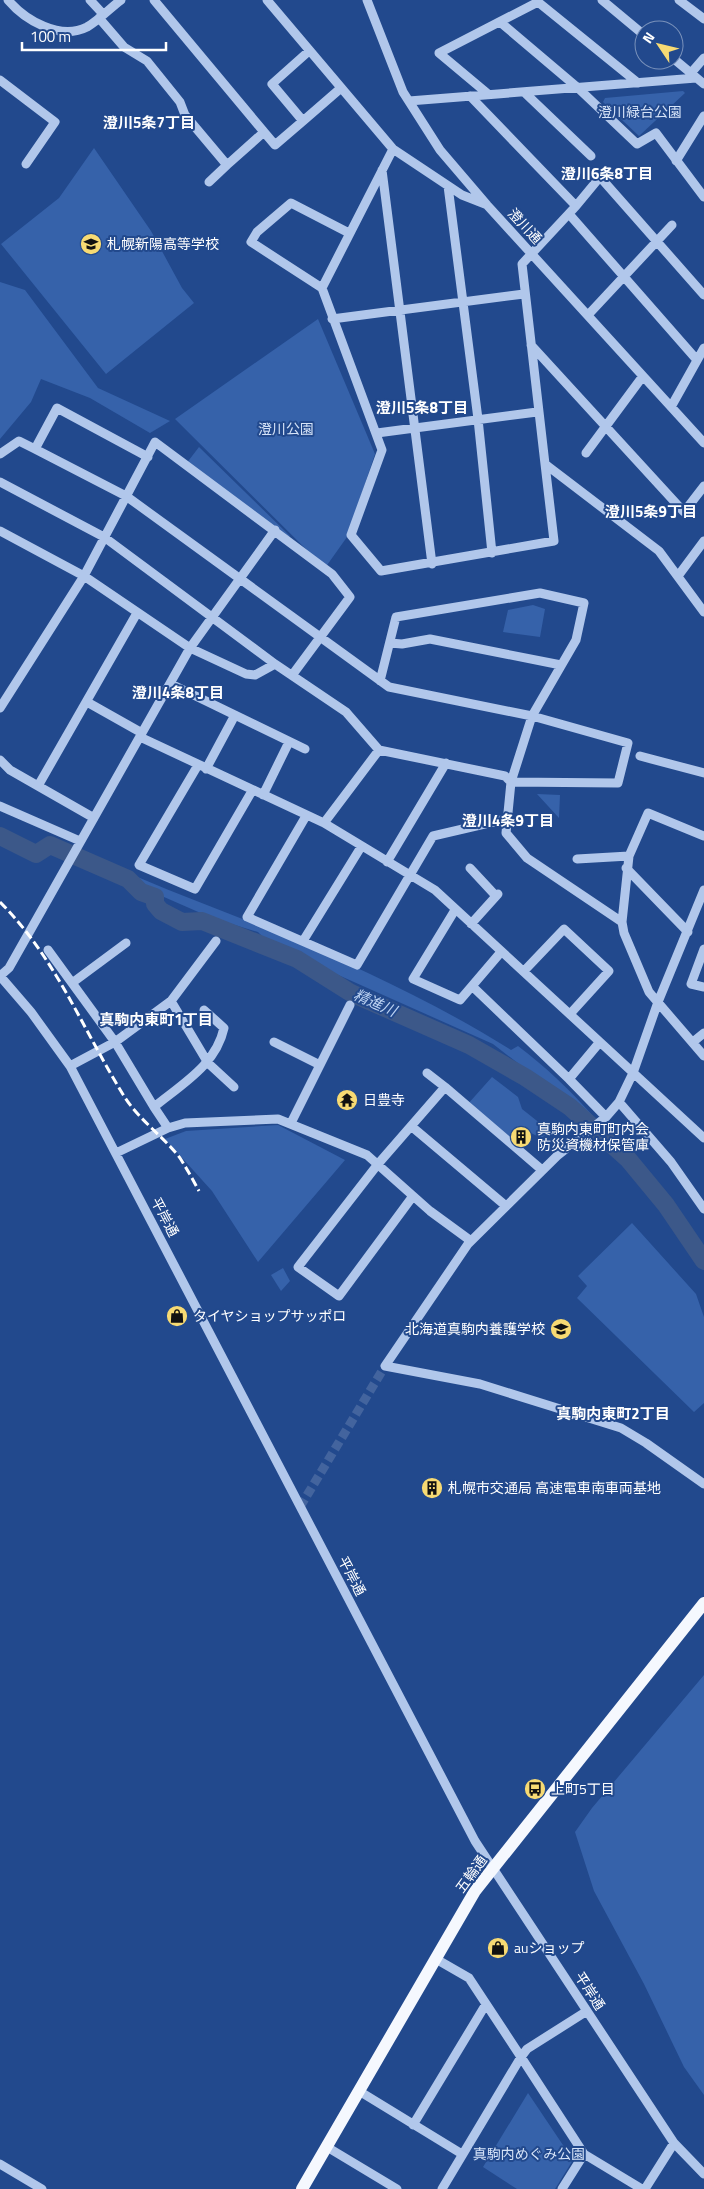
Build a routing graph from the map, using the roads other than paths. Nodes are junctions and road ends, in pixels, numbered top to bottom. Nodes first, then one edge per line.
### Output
1 (8, 0) edge
2 (90, 0) edge
3 (120, 0) edge
4 (154, 0) edge
5 (267, 0) edge
6 (367, 0) edge
7 (602, 0) edge
8 (679, 0) edge
9 (101, 16) junction
10 (704, 19) edge
11 (500, 22) junction
12 (634, 27) edge
13 (310, 51) junction
14 (704, 58) edge
15 (684, 68) edge
16 (694, 76) junction
17 (0, 80) edge
18 (638, 83) junction
19 (704, 84) edge
20 (341, 88) junction
21 (578, 88) junction
22 (524, 92) junction
23 (488, 94) junction
24 (470, 96) junction
25 (409, 101) junction
26 (704, 116) edge
27 (303, 121) junction
28 (264, 132) junction
29 (393, 149) junction
30 (591, 156) dead end
31 (676, 161) junction
32 (26, 164) dead end
33 (227, 165) junction
34 (382, 170) junction
35 (209, 182) dead end
36 (448, 186) junction
37 (704, 197) edge
38 (487, 204) junction
39 (573, 210) junction
40 (672, 225) dead end
41 (349, 233) junction
42 (657, 240) junction
43 (532, 254) junction
44 (623, 276) junction
45 (322, 288) junction
46 (524, 294) junction
47 (704, 295) edge
48 (462, 303) junction
49 (399, 310) junction
50 (588, 315) junction
51 (332, 319) junction
52 (530, 345) junction
53 (704, 349) edge
54 (697, 360) junction
55 (643, 376) junction
56 (671, 407) junction
57 (537, 412) junction
58 (478, 419) junction
59 (605, 426) junction
60 (416, 429) junction
61 (377, 433) junction
62 (704, 442) edge
63 (35, 450) junction
64 (586, 453) dead end
65 (0, 454) edge
66 (148, 457) junction
67 (545, 464) junction
68 (0, 482) edge
69 (704, 486) edge
70 (126, 496) junction
71 (274, 530) junction
72 (0, 531) edge
73 (104, 537) junction
74 (704, 541) edge
75 (492, 553) junction
76 (432, 564) junction
77 (84, 576) junction
78 (678, 576) junction
79 (240, 577) junction
80 (704, 612) edge
81 (137, 613) junction
82 (212, 616) junction
83 (320, 637) junction
84 (390, 643) junction
85 (190, 648) junction
86 (275, 664) junction
87 (561, 665) junction
88 (294, 674) junction
89 (380, 681) junction
90 (171, 684) junction
91 (86, 702) junction
92 (0, 708) edge
93 (235, 715) junction
94 (532, 716) junction
95 (141, 735) junction
96 (289, 742) junction
97 (306, 749) dead end
98 (379, 750) junction
99 (640, 756) dead end
100 (0, 760) edge
101 (446, 763) junction
102 (202, 767) junction
103 (704, 773) edge
104 (511, 782) junction
105 (38, 786) junction
106 (252, 791) junction
107 (263, 795) junction
108 (0, 806) edge
109 (306, 816) junction
110 (94, 818) junction
111 (506, 819) junction
112 (324, 823) junction
113 (704, 836) edge
114 (78, 844) junction
115 (361, 847) junction
116 (629, 856) junction
117 (577, 859) dead end
118 (387, 862) junction
119 (470, 868) dead end
120 (626, 868) junction
121 (408, 874) junction
122 (704, 890) edge
123 (455, 910) junction
124 (622, 922) junction
125 (471, 924) junction
126 (688, 932) junction
127 (216, 941) dead end
128 (303, 941) junction
129 (126, 943) dead end
130 (704, 949) edge
131 (48, 950) dead end
132 (501, 952) junction
133 (524, 971) junction
134 (0, 976) edge
135 (72, 983) junction
136 (472, 986) junction
137 (704, 987) edge
138 (171, 1001) junction
139 (658, 1002) junction
140 (350, 1005) dead end
141 (204, 1010) dead end
142 (570, 1014) junction
143 (704, 1033) edge
144 (115, 1042) junction
145 (274, 1042) dead end
146 (692, 1042) junction
147 (599, 1043) junction
148 (704, 1056) edge
149 (208, 1063) junction
150 (320, 1065) junction
151 (70, 1066) junction
152 (427, 1073) dead end
153 (633, 1073) junction
154 (569, 1079) junction
155 (445, 1087) junction
156 (234, 1088) dead end
157 (619, 1102) junction
158 (154, 1107) junction
159 (603, 1119) junction
160 (291, 1123) junction
161 (411, 1126) junction
162 (168, 1128) junction
163 (704, 1138) edge
164 (116, 1153) junction
165 (378, 1164) junction
166 (542, 1170) junction
167 (413, 1196) junction
168 (506, 1206) junction
169 (704, 1209) edge
170 (472, 1241) junction
171 (704, 1484) edge
172 (704, 1603) edge
173 (494, 1869) junction
174 (436, 1959) junction
175 (486, 2004) junction
176 (587, 2011) junction
177 (521, 2057) junction
178 (359, 2091) junction
179 (414, 2125) junction
180 (674, 2143) junction
181 (327, 2147) junction
182 (462, 2154) junction
183 (584, 2154) junction
184 (0, 2164) edge
185 (704, 2174) edge
186 (385, 2186) edge
187 (42, 2189) edge
188 (302, 2189) edge
189 (397, 2189) edge
190 (442, 2189) edge
191 (562, 2189) edge
192 (644, 2189) edge

1 - 9 street
2 - 9 street
3 - 9 street
4 - 28 street
5 - 13 street
6 - 25 street, 澄川通
7 - 12 street
8 - 10 street
9 - 33 street
11 - 18 street
11 - 21 street
11 - 23 street
13 - 20 street
13 - 27 street
14 - 16 street
15 - 16 street
16 - 18 street
16 - 19 street
17 - 32 street
18 - 21 street
20 - 27 street
20 - 29 street
21 - 22 street
21 - 31 street
22 - 23 street
22 - 30 street
23 - 24 street
24 - 25 street
24 - 39 street
25 - 38 street, 澄川通
26 - 31 street
27 - 28 street
28 - 33 street
29 - 34 street
29 - 36 street
31 - 37 street
33 - 35 street
34 - 41 street
34 - 49 street
36 - 38 street
36 - 48 street
38 - 43 street, 澄川通
39 - 42 street
39 - 43 street
39 - 44 street
40 - 42 street
41 - 45 street
41 - 45 street
42 - 44 street
42 - 47 street
43 - 46 street
43 - 50 street, 澄川通
44 - 50 street
44 - 54 street
45 - 51 street
46 - 48 street
46 - 52 street
48 - 49 street
48 - 58 street
49 - 51 street
49 - 60 street
50 - 55 street, 澄川通
51 - 61 street
52 - 57 street
52 - 59 street
53 - 54 street
54 - 56 street
55 - 56 street, 澄川通
55 - 59 street
56 - 62 street, 澄川通
57 - 58 street
57 - 67 street
58 - 60 street
58 - 75 street
59 - 64 street
59 - 69 street
60 - 61 street
60 - 76 street
61 - 76 street
63 - 65 street
63 - 66 street
63 - 70 street
66 - 70 street
66 - 71 street
67 - 75 street
67 - 78 street
68 - 73 street
70 - 73 street
70 - 79 street
71 - 79 street
71 - 83 street
72 - 77 street
73 - 77 street
73 - 82 street
74 - 78 street
75 - 76 street
77 - 81 street
77 - 92 street
78 - 80 street
79 - 82 street
79 - 83 street
81 - 85 street
81 - 91 street
82 - 85 street
82 - 86 street
83 - 88 street
83 - 89 street
84 - 87 street
84 - 87 street
84 - 89 street
85 - 86 street
85 - 90 street
86 - 88 street
87 - 94 street
88 - 98 street
89 - 94 street
90 - 93 street
90 - 95 street
91 - 95 street
91 - 105 street
93 - 96 street
93 - 102 street
94 - 104 street
94 - 104 street
95 - 102 street
95 - 110 street
96 - 97 street
96 - 107 street
98 - 101 street
98 - 112 street
99 - 103 street
100 - 105 street
101 - 104 street
101 - 118 street
102 - 106 street
102 - 106 street
104 - 111 street
105 - 110 street
106 - 107 street
107 - 109 street
108 - 114 street
109 - 112 street
109 - 128 street
110 - 114 street
111 - 121 street
111 - 124 street
112 - 115 street
113 - 116 street
114 - 134 street
115 - 118 street
115 - 128 street
116 - 117 street
116 - 120 street
118 - 121 street
119 - 125 street
120 - 124 street
120 - 126 street
121 - 123 street
121 - 128 street
122 - 126 street
123 - 125 street
123 - 136 street
124 - 139 street
125 - 132 street
126 - 139 street
127 - 138 street
129 - 135 street
130 - 137 street
131 - 135 street
132 - 133 street
132 - 136 street
133 - 142 street
133 - 142 street
134 - 151 street, 平岸通
135 - 144 street
136 - 154 street
138 - 144 street
138 - 149 street
139 - 146 street
139 - 153 street
140 - 150 street
141 - 149 street
142 - 147 street
143 - 146 street
144 - 151 street
144 - 158 street
145 - 150 street
146 - 148 street
147 - 153 street
147 - 154 street
149 - 156 street
149 - 158 street
150 - 160 street
151 - 164 street, 平岸通
152 - 155 street
153 - 157 street
153 - 163 street
154 - 159 street
155 - 161 street
155 - 166 street
157 - 159 street
157 - 169 street
158 - 162 street
159 - 166 street
160 - 162 street
160 - 165 street
161 - 165 street
161 - 168 street
162 - 164 street
164 - 173 street, 平岸通
165 - 167 street
165 - 167 street
166 - 168 street
167 - 170 street
168 - 170 street
170 - 171 street
172 - 173 main road, 五輪通
173 - 174 main road, 五輪通
173 - 176 street, 平岸通
174 - 175 street
174 - 178 main road, 五輪通
175 - 177 street
175 - 179 street
176 - 177 street
176 - 180 street, 平岸通
177 - 182 street
177 - 183 street
178 - 179 street
178 - 181 main road, 五輪通
179 - 182 street
180 - 185 street, 平岸通
180 - 192 street
181 - 186 street
181 - 188 main road, 五輪通
182 - 190 street
183 - 191 street
183 - 192 street
184 - 187 street
186 - 189 street

